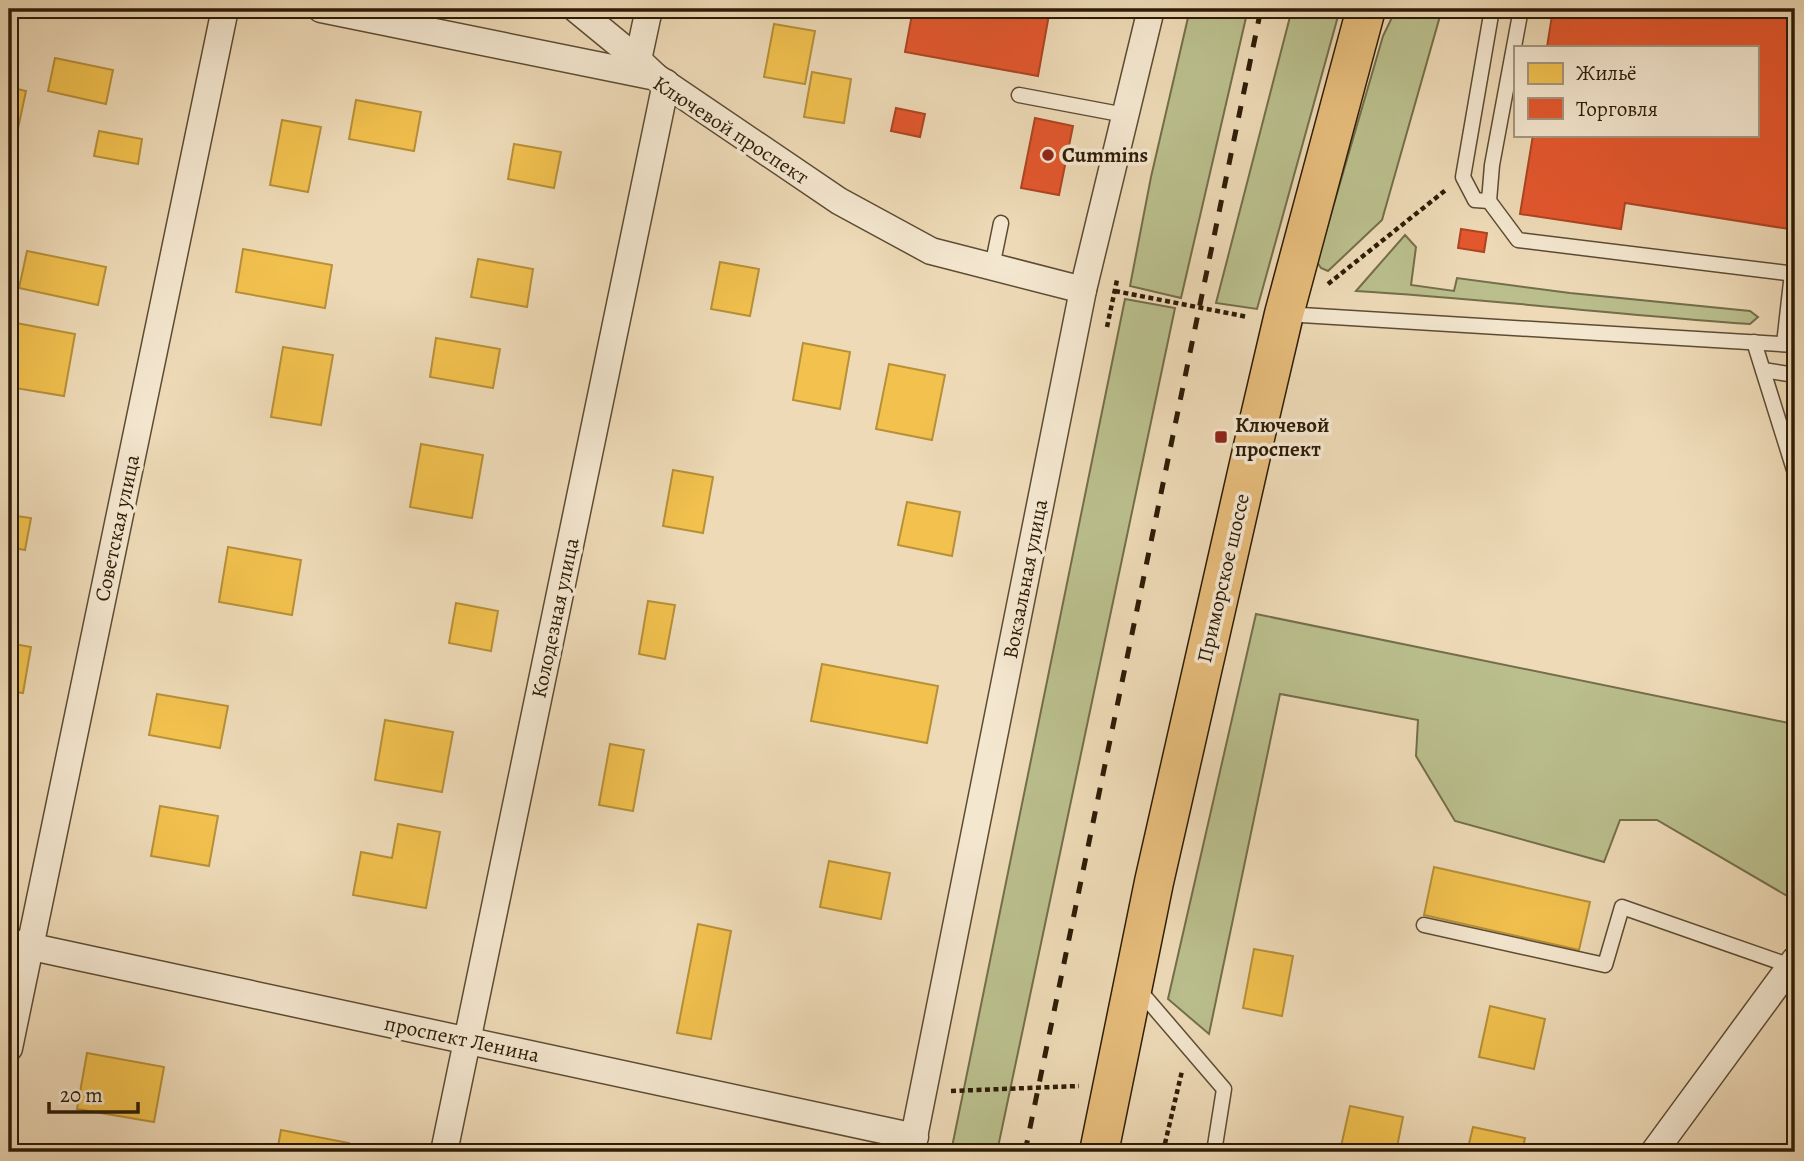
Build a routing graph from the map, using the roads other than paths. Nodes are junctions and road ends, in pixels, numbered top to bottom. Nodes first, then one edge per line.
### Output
1 (225, 9) edge
2 (321, 9) edge
3 (576, 9) edge
4 (649, 9) edge
5 (1151, 9) edge
6 (1366, 9) edge
7 (1492, 9) edge
8 (1521, 9) edge
9 (1514, 46) edge
10 (1514, 47) edge
11 (648, 73) junction
12 (1019, 95) dead end
13 (1125, 115) junction
14 (1489, 201) junction
15 (1001, 223) dead end
16 (992, 267) junction
17 (1794, 273) edge
18 (1083, 290) junction
19 (1271, 316) junction
20 (1754, 342) junction
21 (1790, 344) edge
22 (1763, 370) junction
23 (1795, 375) edge
24 (1795, 472) edge
25 (1424, 925) dead end
26 (19, 945) edge
27 (1793, 963) edge
28 (1133, 984) junction
29 (467, 1041) junction
30 (9, 1048) edge
31 (913, 1144) edge
32 (444, 1152) edge
33 (1099, 1152) edge
34 (1214, 1152) edge
35 (1654, 1152) edge

1 - 26 street, Советская улица
2 - 11 street, Ключевой проспект
3 - 11 street
4 - 11 street, Колодезная улица
5 - 13 street, Вокзальная улица
6 - 19 main road, Приморское шоссе
7 - 14 lane
8 - 9 lane
10 - 14 lane
11 - 16 street, Ключевой проспект
11 - 29 street, Колодезная улица
12 - 13 lane
13 - 18 street, Вокзальная улица
14 - 17 lane
15 - 16 lane
16 - 18 street, Ключевой проспект
17 - 21 lane
18 - 31 street, Вокзальная улица
19 - 20 lane
19 - 28 main road, Приморское шоссе
20 - 21 lane
20 - 22 lane
22 - 23 lane
22 - 24 lane
25 - 27 lane
26 - 29 street, проспект Ленина
26 - 30 street, Советская улица
27 - 35 street
28 - 33 main road, Приморское шоссе
28 - 34 lane
29 - 31 street, проспект Ленина
29 - 32 street, Колодезная улица

